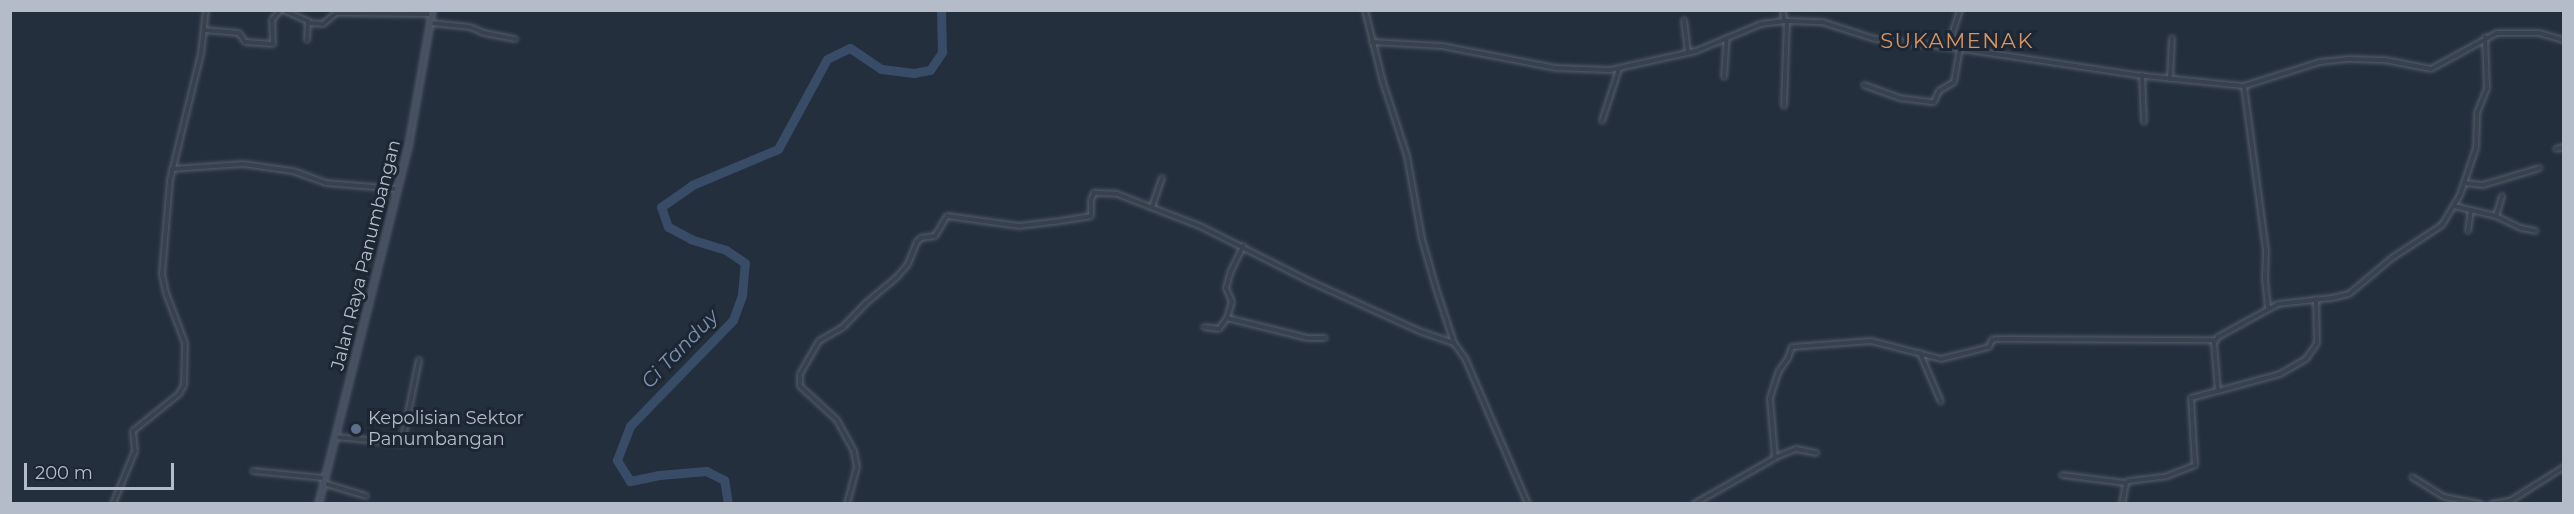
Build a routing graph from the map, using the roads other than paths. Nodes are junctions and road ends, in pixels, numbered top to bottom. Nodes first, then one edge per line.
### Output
1 (206, 10) edge
2 (281, 10) edge
3 (1365, 10) edge
4 (1783, 10) edge
5 (1960, 10) edge
6 (432, 12) edge
7 (1684, 20) dead end
8 (1786, 21) junction
9 (309, 23) junction
10 (431, 23) junction
11 (204, 30) junction
12 (1727, 37) junction
13 (2172, 38) dead end
14 (2485, 38) junction
15 (515, 39) dead end
16 (307, 40) dead end
17 (2564, 40) edge
18 (1372, 42) junction
19 (1948, 48) junction
20 (1960, 49) junction
21 (1688, 53) junction
22 (1619, 69) junction
23 (2142, 75) junction
24 (1724, 78) dead end
25 (2170, 79) junction
26 (1864, 85) dead end
27 (2244, 86) junction
28 (1784, 106) dead end
29 (1602, 121) dead end
30 (2144, 122) dead end
31 (2564, 147) edge
32 (2556, 149) dead end
33 (2540, 168) dead end
34 (172, 169) junction
35 (1162, 178) dead end
36 (2464, 183) junction
37 (398, 189) junction
38 (2502, 196) dead end
39 (2454, 206) junction
40 (1152, 207) junction
41 (2471, 210) junction
42 (2496, 216) junction
43 (2468, 231) dead end
44 (2536, 231) dead end
45 (1244, 246) junction
46 (2316, 299) junction
47 (2268, 308) junction
48 (1227, 318) junction
49 (1204, 327) dead end
50 (1325, 339) dead end
51 (2214, 340) junction
52 (1454, 343) junction
53 (1920, 353) junction
54 (420, 360) dead end
55 (2218, 391) junction
56 (1941, 402) dead end
57 (335, 436) junction
58 (1816, 453) dead end
59 (1776, 457) junction
60 (2564, 467) edge
61 (253, 471) dead end
62 (2062, 475) dead end
63 (2412, 477) dead end
64 (324, 480) junction
65 (2126, 483) junction
66 (366, 496) dead end
67 (2510, 502) edge
68 (114, 503) edge
69 (1695, 503) edge
70 (318, 504) edge
71 (847, 504) edge
72 (1528, 504) edge
73 (2122, 504) edge
74 (2481, 504) edge
75 (2491, 504) edge

1 - 11 street
2 - 9 street
2 - 11 street
3 - 18 street
4 - 8 street
5 - 19 street
6 - 9 street
6 - 10 main road, Jalan Raya Panumbangan
7 - 21 street
8 - 12 street
8 - 19 street
8 - 28 street
9 - 16 street
10 - 15 street
10 - 37 main road, Jalan Raya Panumbangan
11 - 34 street
12 - 21 street
12 - 24 street
13 - 25 street
14 - 17 street
14 - 27 street
14 - 36 street
18 - 22 street
18 - 52 street
19 - 20 street
20 - 23 street
20 - 26 street
21 - 22 street
22 - 29 street
23 - 25 street
23 - 30 street
25 - 27 street
27 - 47 street
31 - 32 street
33 - 36 street
34 - 37 street
34 - 68 street
35 - 40 street
36 - 39 street
37 - 57 main road, Jalan Raya Panumbangan
38 - 42 street
39 - 41 street
39 - 46 street
40 - 45 street
40 - 71 street
41 - 42 street
41 - 43 street
42 - 44 street
45 - 48 street
45 - 52 street
46 - 47 street
46 - 55 street
47 - 51 street
48 - 49 street
48 - 50 street
51 - 53 street
51 - 55 street
52 - 72 street
53 - 56 street
53 - 59 street
54 - 57 street
55 - 65 street
57 - 64 main road, Jalan Raya Panumbangan
58 - 59 street
59 - 69 street
60 - 67 street
61 - 64 street
62 - 65 street
63 - 74 street
64 - 66 street
64 - 70 main road, Jalan Raya Panumbangan
65 - 73 street
67 - 75 street

